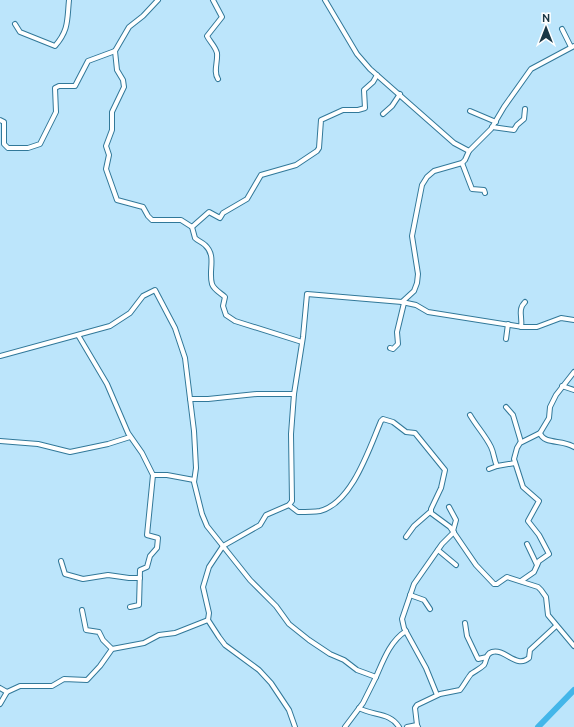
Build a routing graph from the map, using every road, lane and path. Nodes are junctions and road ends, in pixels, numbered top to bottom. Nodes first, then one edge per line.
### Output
1 (69, 0) edge
2 (158, 0) edge
3 (213, 0) edge
4 (325, 0) edge
5 (15, 24) dead end
6 (562, 29) dead end
7 (573, 47) edge
8 (115, 51) junction
9 (377, 75) junction
10 (218, 79) dead end
11 (400, 94) junction
12 (525, 109) dead end
13 (470, 111) dead end
14 (383, 114) dead end
15 (0, 120) edge
16 (496, 122) junction
17 (492, 127) junction
18 (468, 151) junction
19 (462, 163) junction
20 (485, 193) dead end
21 (192, 227) junction
22 (524, 302) dead end
23 (403, 303) junction
24 (574, 320) edge
25 (508, 324) junction
26 (521, 327) junction
27 (78, 335) junction
28 (506, 339) dead end
29 (302, 342) junction
30 (390, 348) dead end
31 (0, 356) edge
32 (574, 372) edge
33 (562, 386) junction
34 (574, 390) edge
35 (294, 394) junction
36 (190, 399) junction
37 (506, 408) dead end
38 (470, 415) dead end
39 (540, 433) junction
40 (130, 437) junction
41 (0, 441) edge
42 (521, 442) junction
43 (574, 447) edge
44 (515, 463) junction
45 (497, 466) junction
46 (489, 469) dead end
47 (153, 475) junction
48 (194, 480) junction
49 (290, 505) junction
50 (448, 507) dead end
51 (430, 512) junction
52 (454, 532) junction
53 (406, 538) dead end
54 (527, 544) dead end
55 (223, 546) junction
56 (438, 550) junction
57 (61, 561) dead end
58 (456, 565) dead end
59 (537, 565) junction
60 (140, 578) junction
61 (521, 581) junction
62 (410, 595) junction
63 (130, 607) dead end
64 (430, 609) dead end
65 (82, 610) dead end
66 (208, 620) junction
67 (465, 623) dead end
68 (556, 626) junction
69 (406, 631) junction
70 (574, 646) edge
71 (112, 649) junction
72 (487, 657) junction
73 (376, 677) junction
74 (0, 688) edge
75 (7, 692) junction
76 (437, 695) junction
77 (0, 704) edge
78 (359, 708) junction
79 (418, 726) edge
80 (295, 727) edge
81 (344, 727) edge
82 (398, 727) edge
83 (407, 727) edge

1 - 5 street
2 - 8 street
3 - 10 street
4 - 9 street
6 - 7 street
7 - 16 street
8 - 15 street
8 - 21 street
9 - 11 street
9 - 21 street
11 - 14 street
11 - 18 street
12 - 17 street
13 - 16 street
16 - 17 street
17 - 18 street
18 - 19 street
19 - 20 street
19 - 23 street
21 - 29 street
22 - 26 street
23 - 25 street
23 - 29 street
23 - 30 street
24 - 26 street
25 - 26 street
25 - 28 street
27 - 31 street
27 - 36 street
27 - 40 street
29 - 35 street
32 - 33 street
33 - 34 street
33 - 39 street
35 - 36 street
35 - 49 street
36 - 48 street
37 - 42 street
38 - 45 street
39 - 42 street
39 - 43 street
40 - 41 street
40 - 47 street
42 - 44 street
44 - 45 street
44 - 59 street
45 - 46 street
47 - 48 street
47 - 60 street
48 - 55 street
49 - 51 street
49 - 55 street
50 - 52 street
51 - 52 street
51 - 53 street
52 - 56 street
52 - 61 street
54 - 59 street
55 - 66 street
55 - 73 street
56 - 58 street
56 - 62 street
57 - 60 street
59 - 61 street
60 - 63 street
61 - 68 street
62 - 64 street
62 - 69 street
65 - 71 street
66 - 71 street
66 - 80 street
67 - 72 street
68 - 70 street
68 - 72 street
69 - 73 street
69 - 76 street
71 - 75 street
72 - 76 street
73 - 78 street
74 - 75 street
75 - 77 street
76 - 79 street
78 - 81 street
78 - 82 street
79 - 83 street

